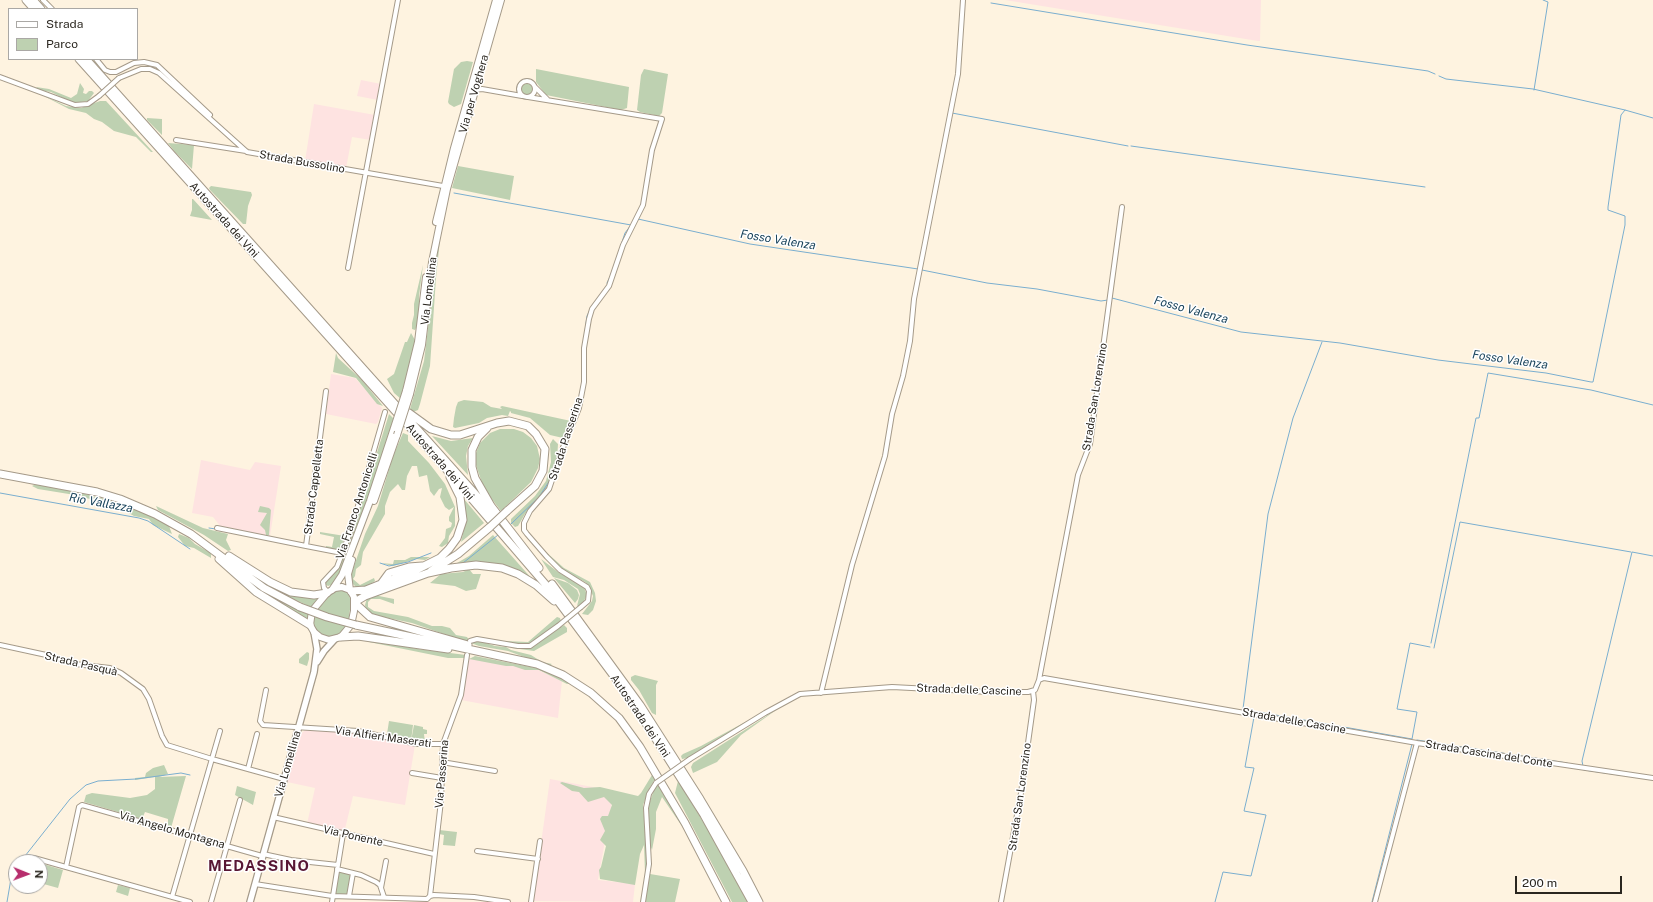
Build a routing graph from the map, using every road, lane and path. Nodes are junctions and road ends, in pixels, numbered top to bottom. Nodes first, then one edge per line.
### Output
1 (26, 0) edge
2 (33, 0) edge
3 (43, 0) edge
4 (398, 0) edge
5 (496, 0) edge
6 (500, 0) edge
7 (963, 0) edge
8 (33, 8) edge
9 (40, 8) edge
10 (51, 8) edge
11 (80, 60) edge
12 (87, 60) edge
13 (97, 60) edge
14 (0, 77) edge
15 (535, 88) junction
16 (476, 90) junction
17 (523, 96) junction
18 (528, 97) junction
19 (549, 100) junction
20 (216, 123) junction
21 (176, 140) dead end
22 (247, 152) junction
23 (366, 173) junction
24 (445, 188) junction
25 (1122, 207) dead end
26 (348, 268) dead end
27 (379, 385) junction
28 (326, 391) dead end
29 (408, 392) junction
30 (385, 412) dead end
31 (497, 423) junction
32 (415, 433) junction
33 (0, 474) edge
34 (217, 528) dead end
35 (306, 546) junction
36 (212, 548) junction
37 (342, 553) junction
38 (443, 563) junction
39 (426, 566) junction
40 (539, 568) junction
41 (416, 570) junction
42 (428, 573) junction
43 (381, 584) junction
44 (350, 590) junction
45 (329, 592) junction
46 (372, 593) junction
47 (355, 603) junction
48 (366, 615) junction
49 (310, 625) junction
50 (314, 632) junction
51 (338, 638) junction
52 (470, 641) dead end
53 (0, 645) edge
54 (476, 650) junction
55 (467, 655) dead end
56 (314, 672) junction
57 (1039, 680) junction
58 (622, 687) junction
59 (266, 690) dead end
60 (1033, 691) junction
61 (821, 693) junction
62 (298, 728) junction
63 (220, 731) dead end
64 (257, 734) dead end
65 (1416, 743) junction
66 (443, 744) junction
67 (212, 759) junction
68 (442, 762) junction
69 (248, 769) junction
70 (495, 771) dead end
71 (412, 773) dead end
72 (442, 778) junction
73 (1653, 778) edge
74 (284, 779) junction
75 (240, 800) dead end
76 (273, 817) junction
77 (343, 834) junction
78 (190, 836) junction
79 (540, 841) dead end
80 (227, 846) junction
81 (477, 851) dead end
82 (434, 854) junction
83 (262, 856) junction
84 (538, 860) junction
85 (386, 861) dead end
86 (48, 862) edge
87 (66, 867) junction
88 (337, 867) junction
89 (353, 873) junction
90 (254, 884) junction
91 (381, 888) junction
92 (332, 896) junction
93 (349, 896) junction
94 (430, 896) junction
95 (172, 897) junction
96 (384, 897) junction
97 (190, 902) edge
98 (211, 902) edge
99 (250, 902) edge
100 (332, 902) edge
101 (508, 902) edge
102 (531, 902) edge
103 (643, 902) edge
104 (726, 902) edge
105 (752, 902) edge
106 (759, 902) edge
107 (1001, 902) edge
108 (1375, 902) edge

1 - 8 highway
2 - 9 highway
3 - 10 street
4 - 23 street
5 - 24 main road, Via per Voghera
6 - 16 main road, Via per Voghera
7 - 61 street
11 - 32 highway, Autostrada dei Vini
12 - 27 highway, Autostrada dei Vini
13 - 20 street
14 - 20 street, Strada Bussolino, bridge
15 - 17 street
15 - 18 street
15 - 19 street
16 - 17 street
16 - 24 main road, Via per Voghera
17 - 18 street
18 - 19 street
19 - 52 street, Strada Passerina, bridge
20 - 22 street, Strada Bussolino
21 - 22 street
22 - 23 street, Strada Bussolino
23 - 24 street, Strada Bussolino
23 - 26 street
24 - 29 main road, Via Lomellina
25 - 57 street, Strada San Lorenzino
27 - 31 highway
27 - 40 highway, Autostrada dei Vini
28 - 35 street, Strada Cappelletta
29 - 44 main road, bridge
29 - 45 main road, bridge
30 - 37 street, Via Franco Antonicelli
31 - 38 highway, bridge
31 - 40 highway
32 - 39 highway
32 - 58 highway, Autostrada dei Vini
33 - 36 highway
34 - 35 street
35 - 37 street, Strada Cappelletta
36 - 45 highway
36 - 49 highway
36 - 54 highway, bridge
37 - 45 street, Via Franco Antonicelli
38 - 41 highway
38 - 42 highway
39 - 41 highway
39 - 43 highway
40 - 106 highway, Autostrada dei Vini
41 - 43 highway
42 - 46 highway
42 - 58 highway
43 - 44 highway
44 - 45 main road
44 - 47 main road
45 - 49 main road
46 - 47 highway
46 - 48 highway
47 - 48 highway
47 - 51 main road
48 - 54 highway
49 - 50 main road
50 - 51 main road
50 - 56 main road
51 - 54 highway
51 - 56 main road
53 - 67 street, Strada Pasquà
54 - 104 highway
55 - 66 street, Via Passerina
56 - 62 main road, Via Lomellina
57 - 60 street, Strada delle Cascine
57 - 65 street, Strada delle Cascine
58 - 105 highway, Autostrada dei Vini
59 - 62 street, Via Alfieri Maserati
60 - 61 street, Strada delle Cascine
60 - 107 street, Strada San Lorenzino
61 - 103 street, Strada delle Cascine, bridge
62 - 66 street, Via Alfieri Maserati
62 - 74 main road, Via Lomellina
63 - 67 street
64 - 69 street
65 - 73 street, Strada Cascina del Conte
65 - 108 street, Strada Cascina del Conte
66 - 68 street, Via Passerina
67 - 69 street, Strada Pasquà
67 - 78 street
68 - 70 street
68 - 72 street, Via Passerina
69 - 74 street, Strada Pasquà
71 - 72 street
72 - 82 street, Via Passerina
74 - 76 main road, Via Lomellina
75 - 80 street
76 - 77 street, Via Ponente
76 - 83 main road, Via Lomellina
77 - 82 street, Via Ponente
77 - 88 street
78 - 80 street, Via Angelo Montagna
78 - 87 street, Via Angelo Montagna
78 - 95 street
79 - 84 street
80 - 83 street, Via Angelo Montagna
80 - 98 street
81 - 84 street
82 - 94 street, Via Passerina
83 - 88 street, Via Angelo Montagna
83 - 90 main road, Via Lomellina
84 - 102 street
85 - 91 street
86 - 87 street
87 - 95 street
88 - 89 street, Via Angelo Montagna
88 - 92 street
89 - 91 street, Via Angelo Montagna
89 - 93 street
90 - 92 street
90 - 99 main road, Via Lomellina
91 - 96 street
92 - 93 street
92 - 100 street
93 - 96 street
94 - 96 street
94 - 101 street
95 - 97 street

